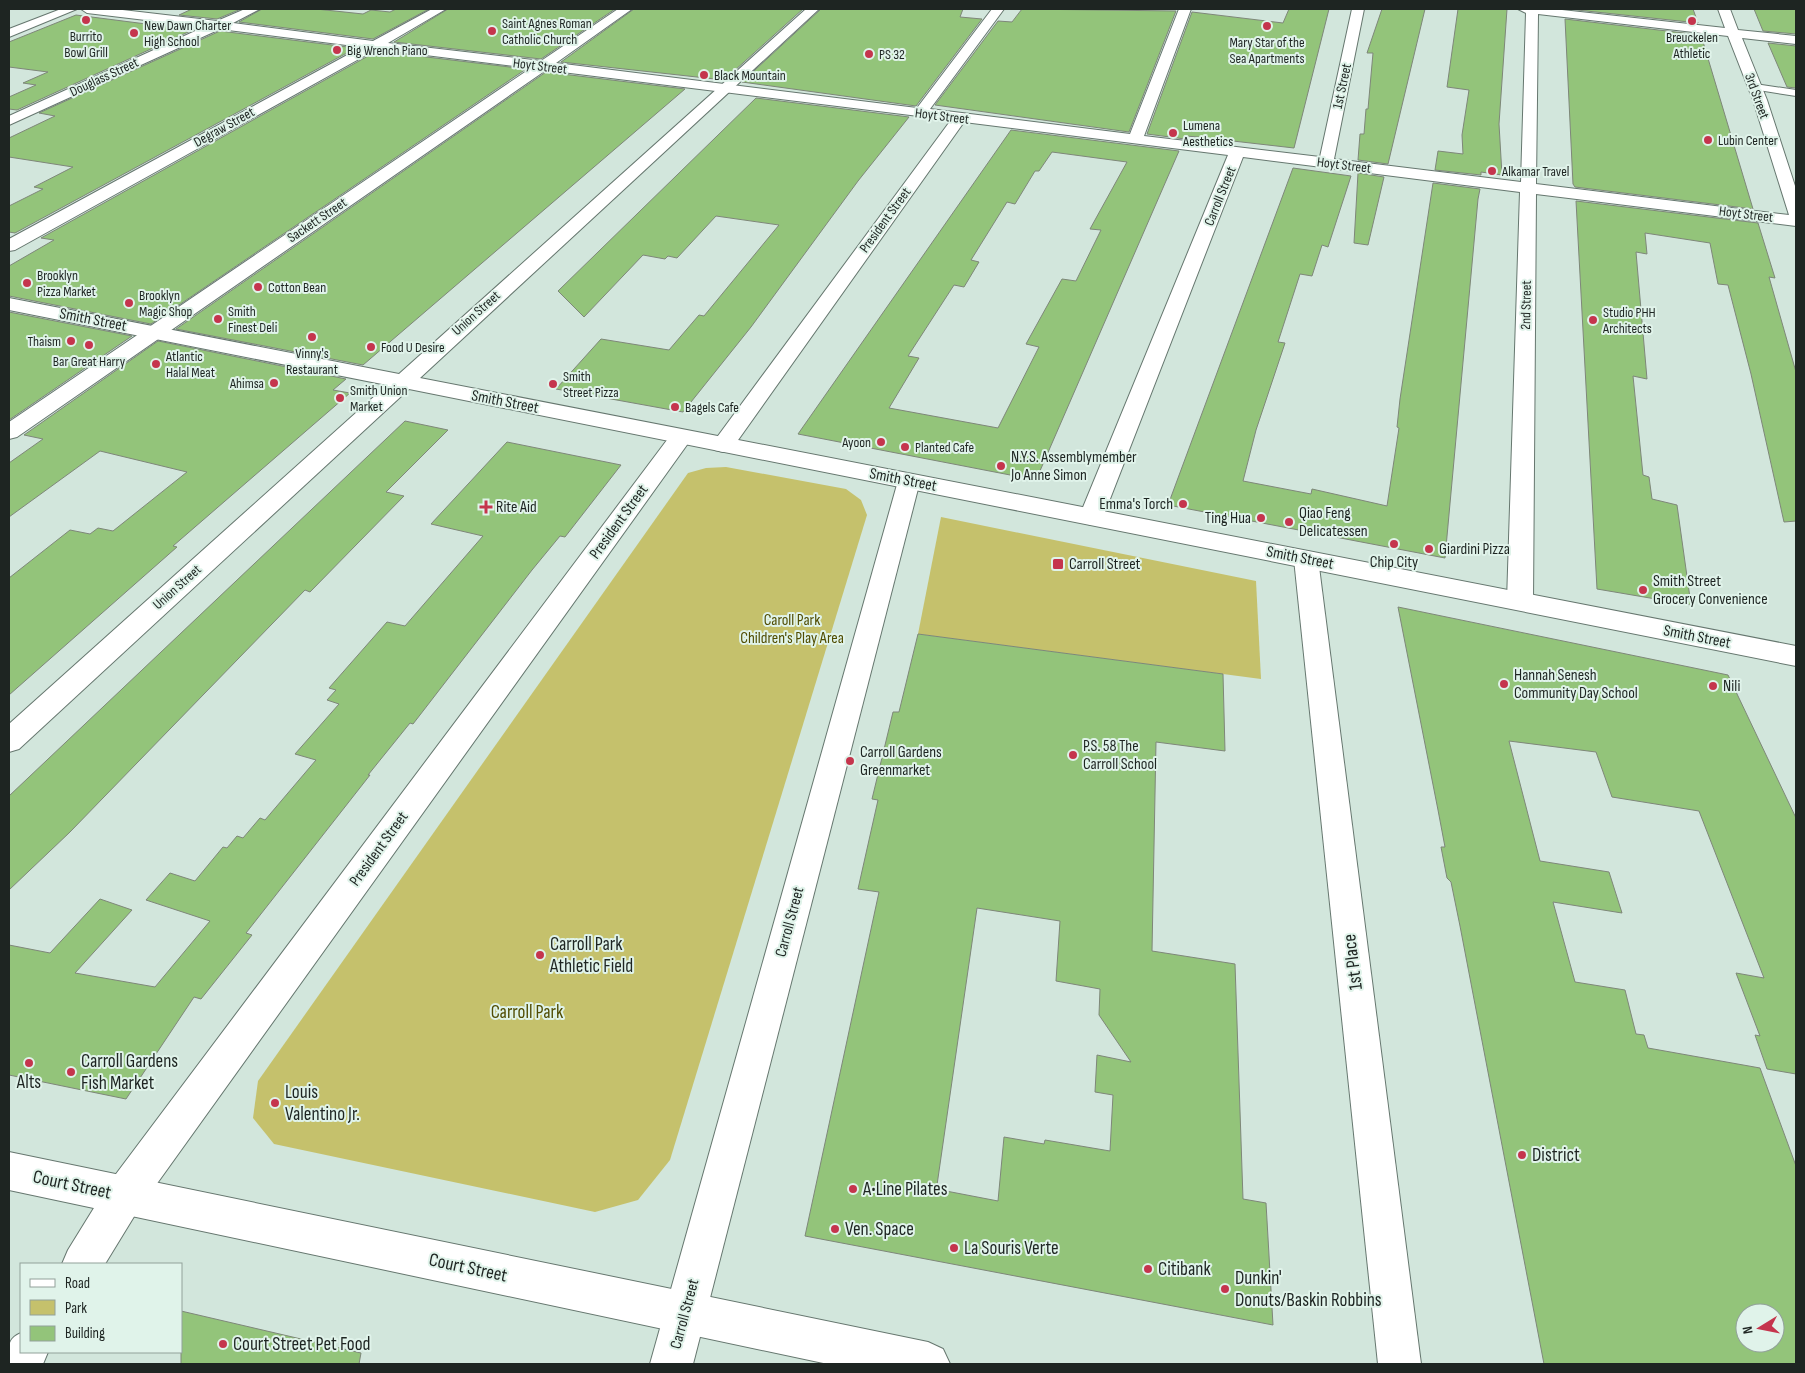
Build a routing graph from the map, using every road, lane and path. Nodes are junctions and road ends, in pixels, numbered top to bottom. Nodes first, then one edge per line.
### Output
1 (71, 9) edge
2 (87, 9) edge
3 (254, 9) edge
4 (440, 9) edge
5 (626, 9) edge
6 (812, 9) edge
7 (998, 9) edge
8 (1185, 9) edge
9 (1358, 9) edge
10 (1529, 9) edge
11 (1724, 9) edge
12 (217, 26) junction
13 (9, 33) edge
14 (1733, 33) junction
15 (1796, 40) edge
16 (372, 46) junction
17 (540, 66) junction
18 (723, 89) junction
19 (1796, 93) edge
20 (1761, 96) junction
21 (920, 113) junction
22 (960, 118) junction
23 (9, 121) edge
24 (1135, 139) junction
25 (1237, 152) junction
26 (1326, 163) junction
27 (1528, 188) junction
28 (1796, 213) edge
29 (1796, 221) edge
30 (9, 246) edge
31 (9, 304) edge
32 (154, 332) junction
33 (402, 382) junction
34 (9, 432) edge
35 (682, 437) junction
36 (722, 445) junction
37 (909, 481) junction
38 (1091, 517) junction
39 (1306, 559) junction
40 (1520, 601) junction
41 (1796, 656) edge
42 (9, 741) edge
43 (9, 1172) edge
44 (124, 1196) junction
45 (83, 1263) edge
46 (686, 1312) junction
47 (26, 1353) edge
48 (20, 1364) edge
49 (671, 1364) edge
50 (928, 1364) edge
51 (1400, 1364) edge

1 - 13 street
2 - 12 street, Hoyt Street
3 - 12 street, Douglass Street
4 - 16 street, Degraw Street
5 - 17 street, Sackett Street
6 - 18 street, Union Street
7 - 21 street
8 - 24 street
9 - 26 street, 1st Street
10 - 14 street
10 - 27 street, 2nd Street
11 - 14 street, 3rd Street
12 - 16 street, Hoyt Street
12 - 23 street, Douglass Street
14 - 15 street
14 - 20 street, 3rd Street
16 - 17 street, Hoyt Street
16 - 30 street, Degraw Street
17 - 18 street, Hoyt Street
17 - 32 street, Sackett Street
18 - 21 street, Hoyt Street
18 - 33 street, Union Street
19 - 20 lane
20 - 28 street, 3rd Street
21 - 22 street, Hoyt Street
22 - 24 street, Hoyt Street
22 - 36 street, President Street
24 - 25 street, Hoyt Street
25 - 26 street, Hoyt Street
25 - 38 street, Carroll Street
26 - 27 street, Hoyt Street
27 - 29 street, Hoyt Street
27 - 40 street, 2nd Street
31 - 32 street, Smith Street
32 - 33 street, Smith Street
32 - 34 street, Sackett Street
33 - 35 street, Smith Street
33 - 42 street, Union Street
35 - 36 street, Smith Street
35 - 44 street, President Street
36 - 37 street, Smith Street
37 - 38 street, Smith Street
37 - 46 street, Carroll Street
38 - 39 street, Smith Street
39 - 40 street, Smith Street
39 - 51 street, 1st Place
40 - 41 street, Smith Street
43 - 44 street, Court Street
44 - 45 street, President Street
44 - 46 street, Court Street
46 - 49 street, Carroll Street
46 - 50 street, Court Street
47 - 48 street

